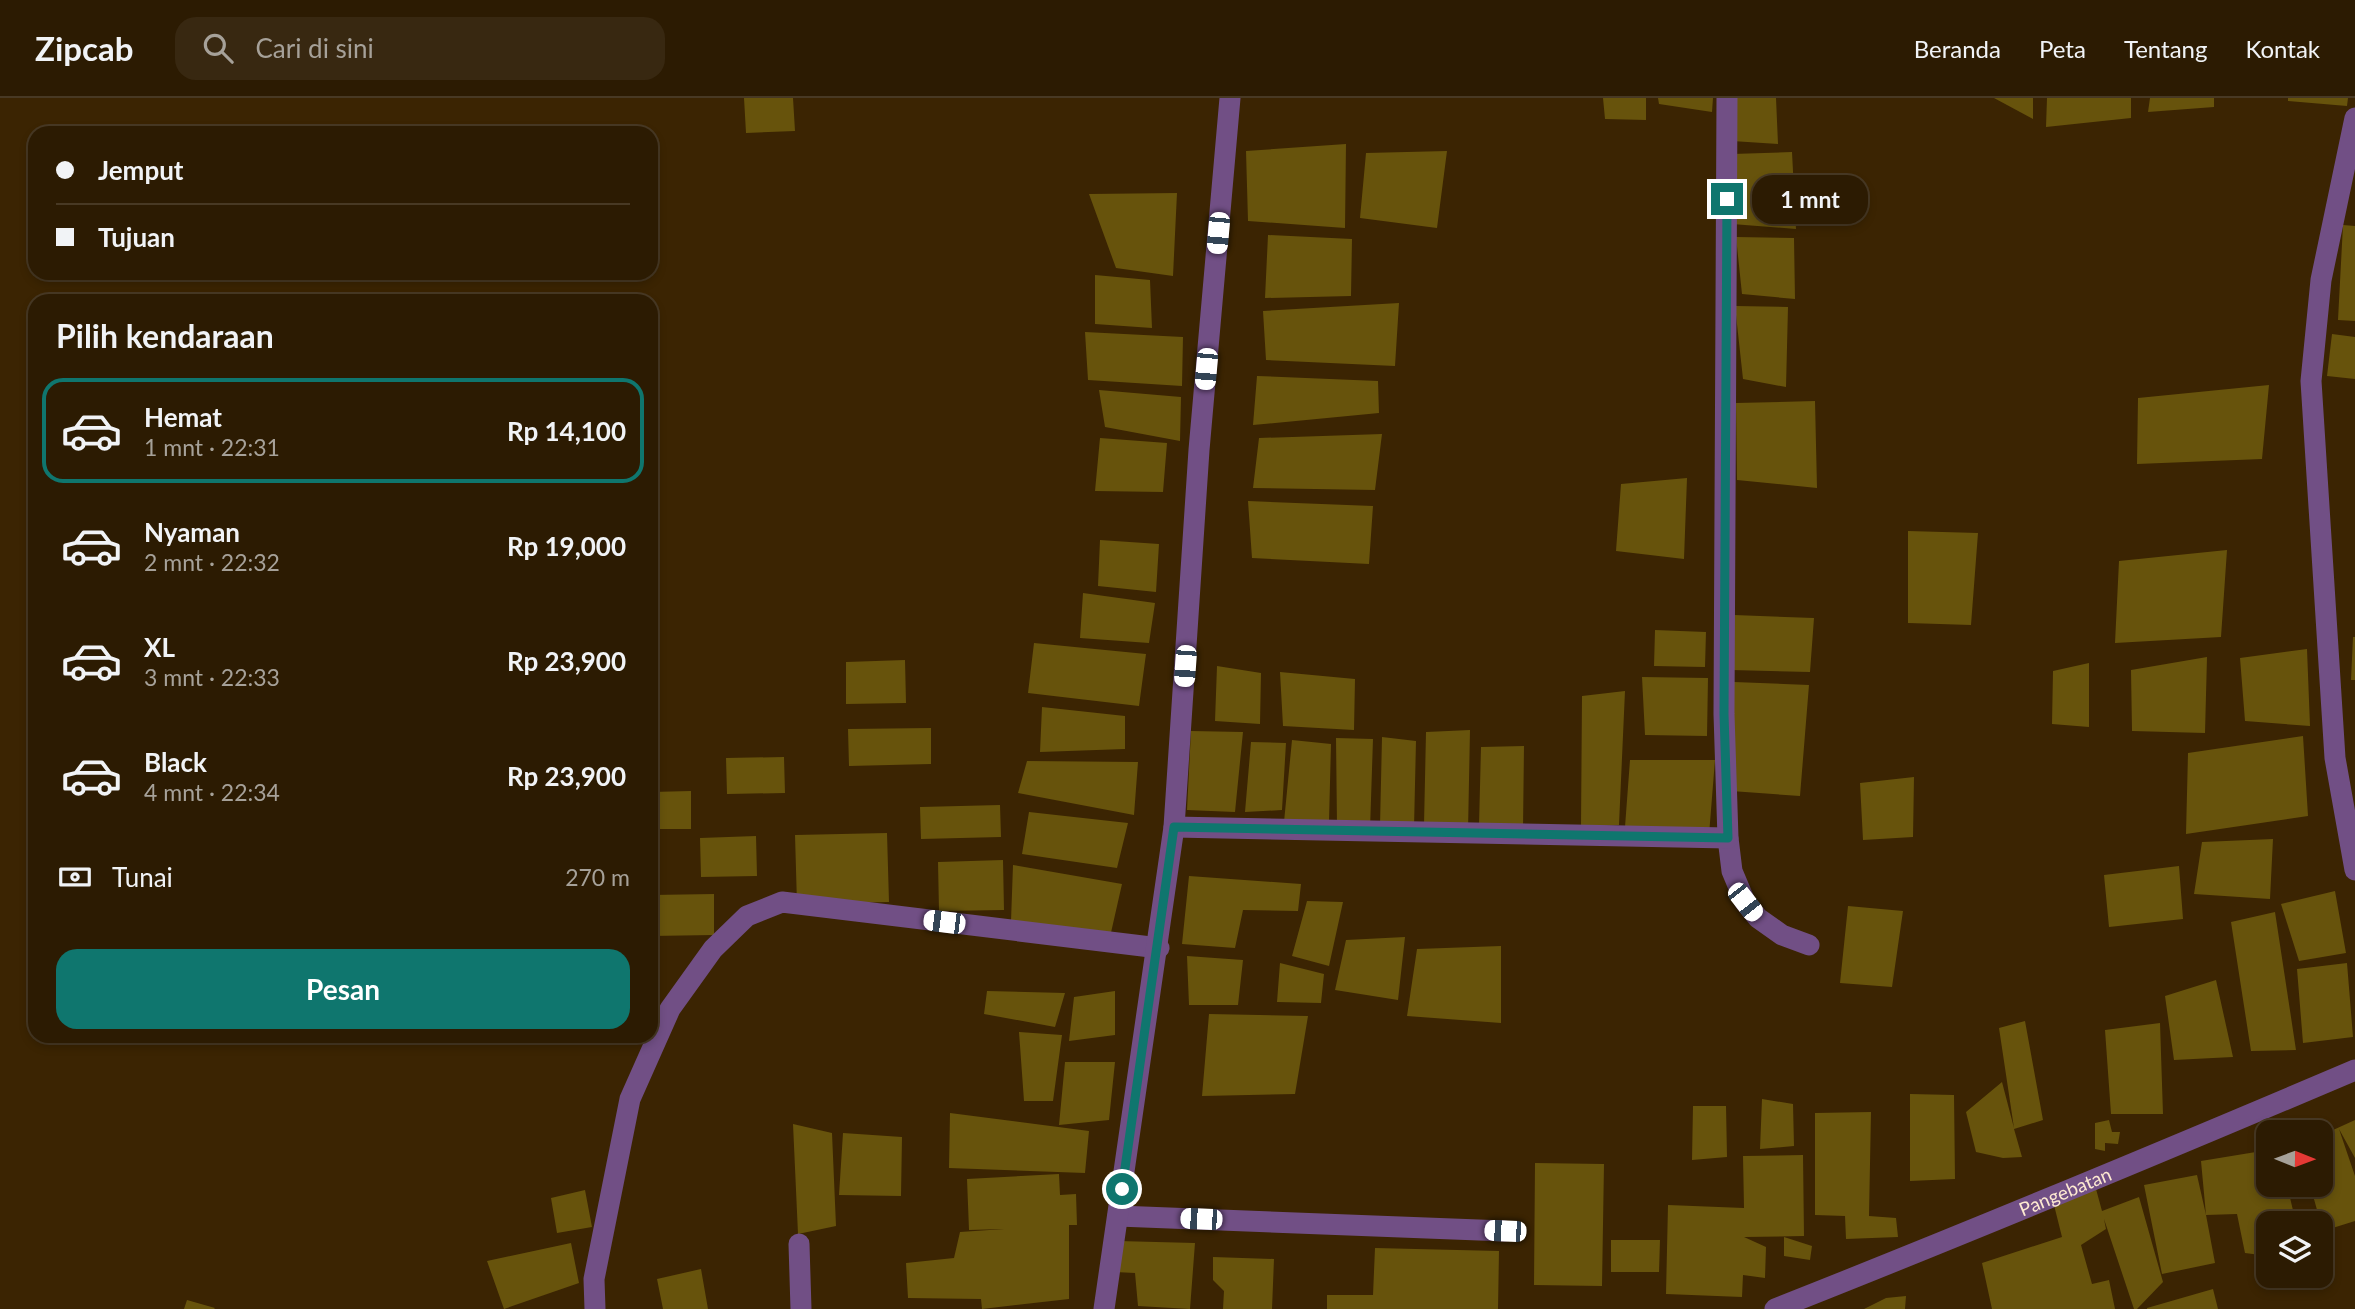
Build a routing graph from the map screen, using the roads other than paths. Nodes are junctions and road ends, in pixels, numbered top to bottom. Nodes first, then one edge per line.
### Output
1 (1230, 98) edge
2 (1727, 98) edge
3 (2355, 118) edge
4 (1174, 827) junction
5 (1728, 838) junction
6 (2355, 870) edge
7 (1809, 945) dead end
8 (1159, 948) junction
9 (658, 1036) edge
10 (655, 1043) edge
11 (2355, 1070) edge
12 (1118, 1216) junction
13 (1505, 1231) dead end
14 (799, 1244) dead end
15 (595, 1309) edge
16 (801, 1309) edge
17 (1104, 1309) edge
18 (1775, 1309) edge

1 - 4 street
2 - 5 street
3 - 6 street
4 - 5 street
4 - 8 street
5 - 7 street
8 - 9 street
8 - 12 street
10 - 15 street
11 - 18 street, Pangebatan
12 - 13 street
12 - 17 street
14 - 16 street

